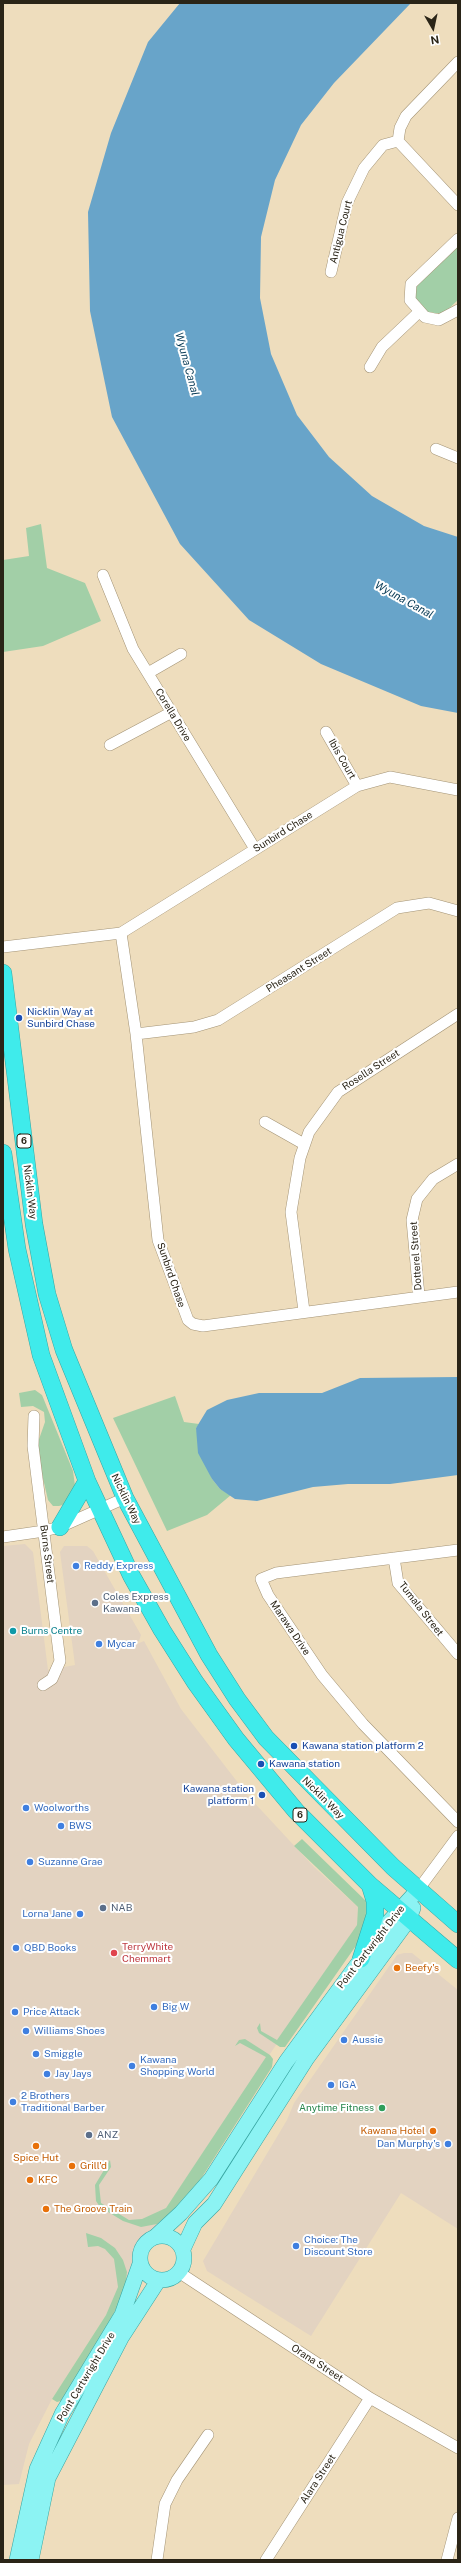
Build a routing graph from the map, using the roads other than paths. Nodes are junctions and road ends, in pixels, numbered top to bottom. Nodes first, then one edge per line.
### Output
1 (458, 62) edge
2 (398, 141) junction
3 (458, 205) edge
4 (458, 239) edge
5 (331, 272) dead end
6 (458, 310) edge
7 (418, 312) junction
8 (370, 367) dead end
9 (436, 449) dead end
10 (458, 458) edge
11 (104, 575) dead end
12 (181, 654) dead end
13 (148, 673) junction
14 (172, 712) junction
15 (326, 732) dead end
16 (110, 745) dead end
17 (357, 786) junction
18 (458, 790) edge
19 (255, 849) junction
20 (458, 911) edge
21 (120, 933) junction
22 (3, 947) edge
23 (3, 973) edge
24 (458, 1014) edge
25 (136, 1034) junction
26 (265, 1122) dead end
27 (304, 1144) junction
28 (3, 1154) edge
29 (458, 1164) edge
30 (458, 1292) edge
31 (419, 1296) junction
32 (304, 1311) junction
33 (34, 1416) dead end
34 (87, 1481) junction
35 (125, 1498) junction
36 (100, 1510) junction
37 (52, 1529) junction
38 (3, 1537) edge
39 (458, 1550) edge
40 (394, 1558) junction
41 (458, 1654) edge
42 (43, 1685) dead end
43 (458, 1822) edge
44 (458, 1836) edge
45 (370, 1885) junction
46 (418, 1890) junction
47 (404, 1915) junction
48 (458, 1924) edge
49 (361, 1959) junction
50 (458, 1960) edge
51 (155, 2237) junction
52 (183, 2249) junction
53 (140, 2264) junction
54 (180, 2272) junction
55 (158, 2280) junction
56 (370, 2398) junction
57 (208, 2435) dead end
58 (458, 2448) edge
59 (458, 2518) edge
60 (17, 2560) edge
61 (32, 2560) edge
62 (157, 2560) edge
63 (266, 2560) edge
64 (447, 2560) edge

1 - 2 street
2 - 3 street
2 - 5 street, Antigua Court
4 - 7 street
6 - 7 street
7 - 8 street
9 - 10 street
11 - 13 street, Corella Drive
12 - 13 street
13 - 14 street, Corella Drive
14 - 16 street
14 - 19 street, Corella Drive
15 - 17 street, Ibis Court
17 - 18 street, Sunbird Chase
17 - 19 street, Sunbird Chase
19 - 21 street, Sunbird Chase
20 - 25 street, Pheasant Street
21 - 22 street, Sunbird Chase
21 - 25 street, Sunbird Chase
23 - 35 highway, Nicklin Way / 6
24 - 27 street, Rosella Street
25 - 32 street, Sunbird Chase
26 - 27 street
27 - 32 street, Rosella Street
28 - 34 highway, Nicklin Way / 6
29 - 31 street, Dotterel Street
30 - 31 street, Sunbird Chase
31 - 32 street, Sunbird Chase
33 - 37 street, Burns Street
34 - 36 highway, Nicklin Way / 6
34 - 37 highway
35 - 36 street
35 - 46 highway, Nicklin Way / 6
36 - 37 street
36 - 45 highway, Nicklin Way / 6
37 - 38 street
37 - 42 street, Burns Street
39 - 40 street, Marawa Drive
40 - 41 street, Tumala Street
40 - 43 street, Marawa Drive
44 - 46 street
45 - 47 highway, Nicklin Way / 6
45 - 49 highway
46 - 47 main road, Point Cartwright Drive
46 - 48 highway, Nicklin Way / 6
47 - 49 main road, Point Cartwright Drive
47 - 50 highway, Nicklin Way / 6
47 - 52 main road, Point Cartwright Drive
49 - 51 main road, Point Cartwright Drive
51 - 52 main road
51 - 53 main road
52 - 54 main road
53 - 55 main road
53 - 60 main road, Point Cartwright Drive
54 - 55 main road
54 - 56 street, Orana Street
55 - 61 main road, Point Cartwright Drive
56 - 58 street, Orana Street
56 - 63 street, Alara Street
57 - 62 street
59 - 64 street

